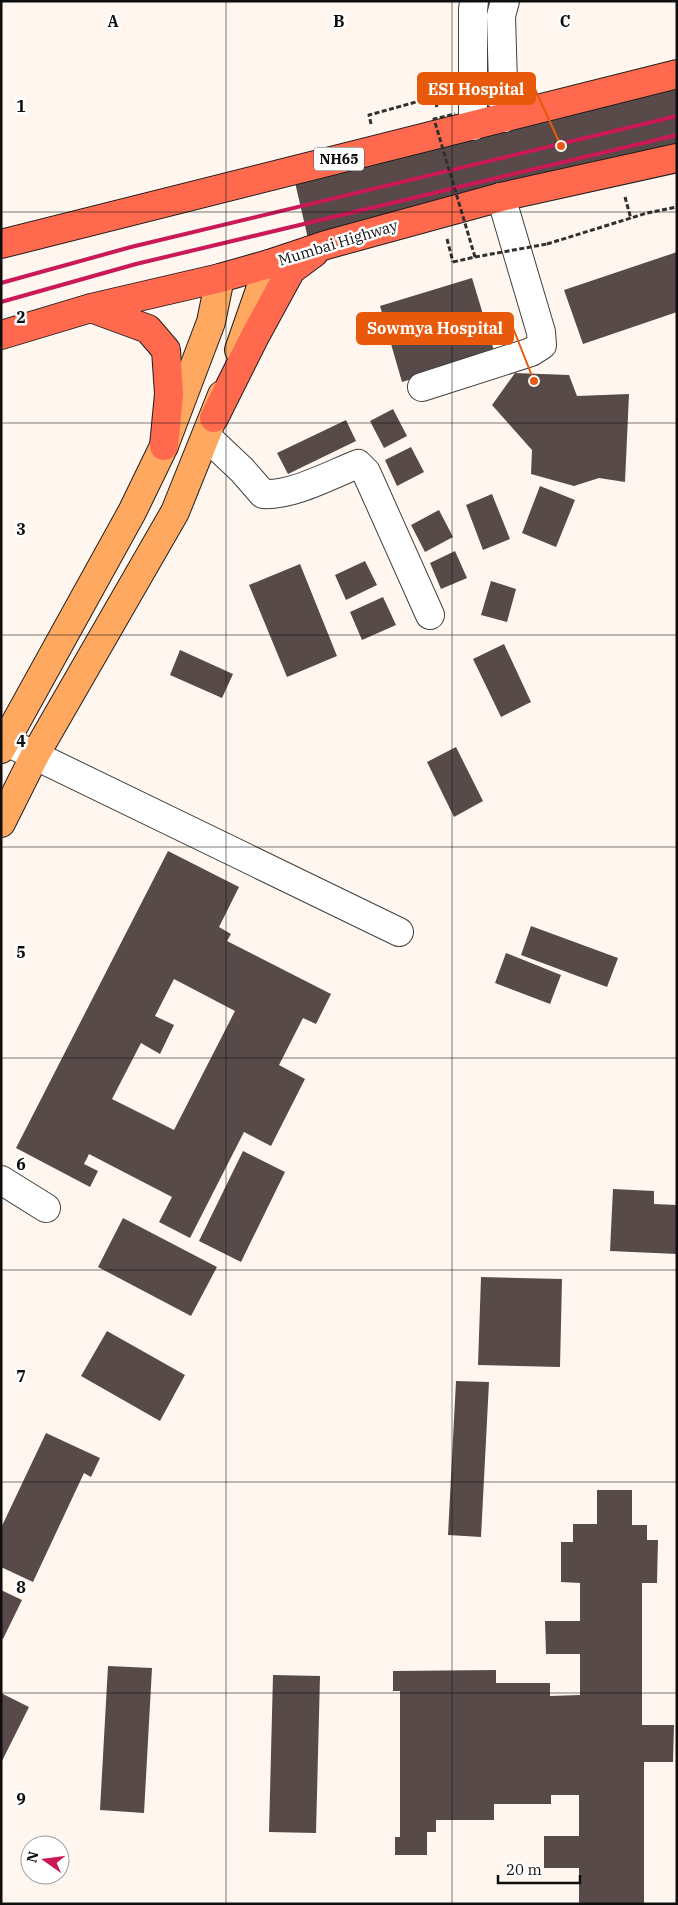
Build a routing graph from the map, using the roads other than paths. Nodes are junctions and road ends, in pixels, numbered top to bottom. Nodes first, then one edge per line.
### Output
1 (474, 1) edge
2 (505, 1) edge
3 (677, 74) edge
4 (504, 118) junction
5 (464, 120) junction
6 (677, 158) edge
7 (501, 197) junction
8 (1, 244) edge
9 (326, 245) junction
10 (269, 264) junction
11 (220, 278) junction
12 (91, 308) junction
13 (1, 335) edge
14 (422, 387) dead end
15 (210, 427) junction
16 (164, 446) junction
17 (430, 615) dead end
18 (3, 745) edge
19 (35, 756) junction
20 (1, 823) edge
21 (399, 932) dead end
22 (1, 1180) edge
23 (46, 1208) dead end

1 - 5 street
2 - 4 street
3 - 4 highway, NH65
4 - 5 highway, NH65
5 - 8 highway, NH65
6 - 7 highway, Mumbai Highway
7 - 9 highway, Mumbai Highway
7 - 14 street
9 - 10 highway, Mumbai Highway
9 - 15 highway
10 - 11 highway, Mumbai Highway
10 - 15 main road
11 - 12 highway, Mumbai Highway
11 - 16 main road
12 - 13 highway, Mumbai Highway
12 - 16 highway
15 - 17 street
15 - 19 main road
16 - 18 main road
18 - 19 street
19 - 20 main road
19 - 21 street
22 - 23 street

